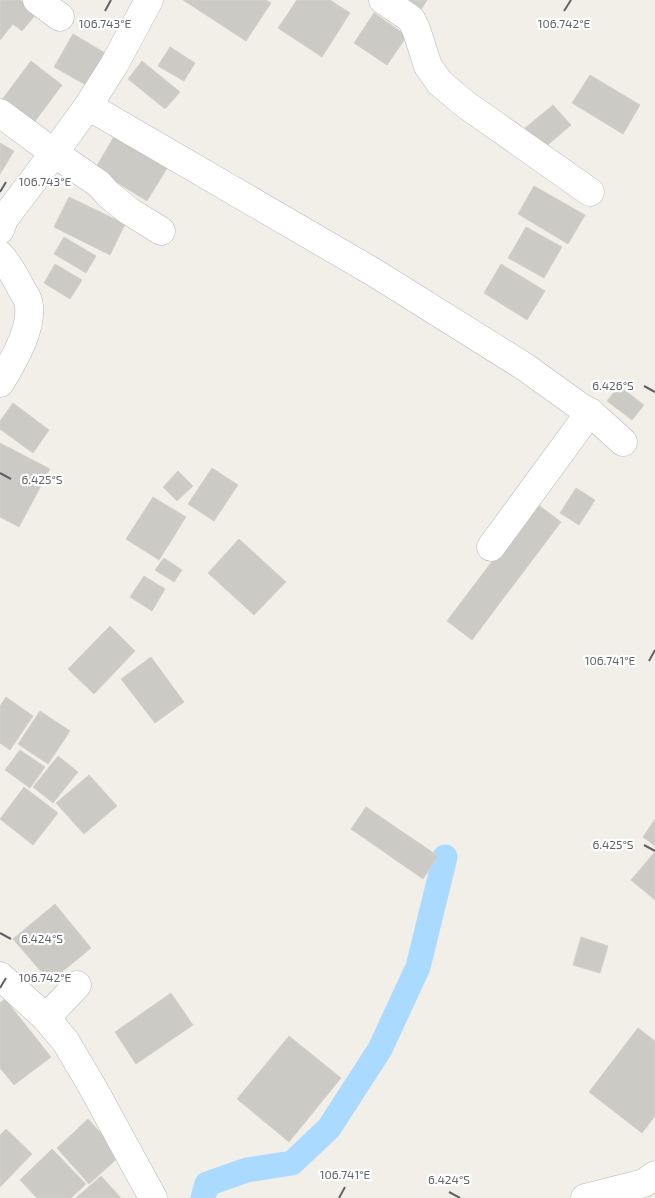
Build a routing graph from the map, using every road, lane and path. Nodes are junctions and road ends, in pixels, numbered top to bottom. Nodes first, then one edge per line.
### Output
1 (37, 0) edge
2 (149, 0) edge
3 (383, 0) edge
4 (60, 17) dead end
5 (88, 106) junction
6 (0, 113) edge
7 (54, 154) junction
8 (590, 192) dead end
9 (0, 230) edge
10 (161, 231) dead end
11 (0, 256) edge
12 (0, 384) edge
13 (580, 405) junction
14 (623, 442) dead end
15 (491, 547) dead end
16 (0, 976) edge
17 (77, 985) dead end
18 (46, 1018) junction
19 (655, 1175) edge
20 (153, 1198) edge
21 (585, 1198) edge

1 - 4 street
2 - 5 street
3 - 8 street
5 - 7 street
5 - 13 street
6 - 7 street
7 - 9 street
7 - 10 street
11 - 12 street
13 - 14 street
13 - 15 street
16 - 18 street
17 - 18 street
18 - 20 street
19 - 21 street

